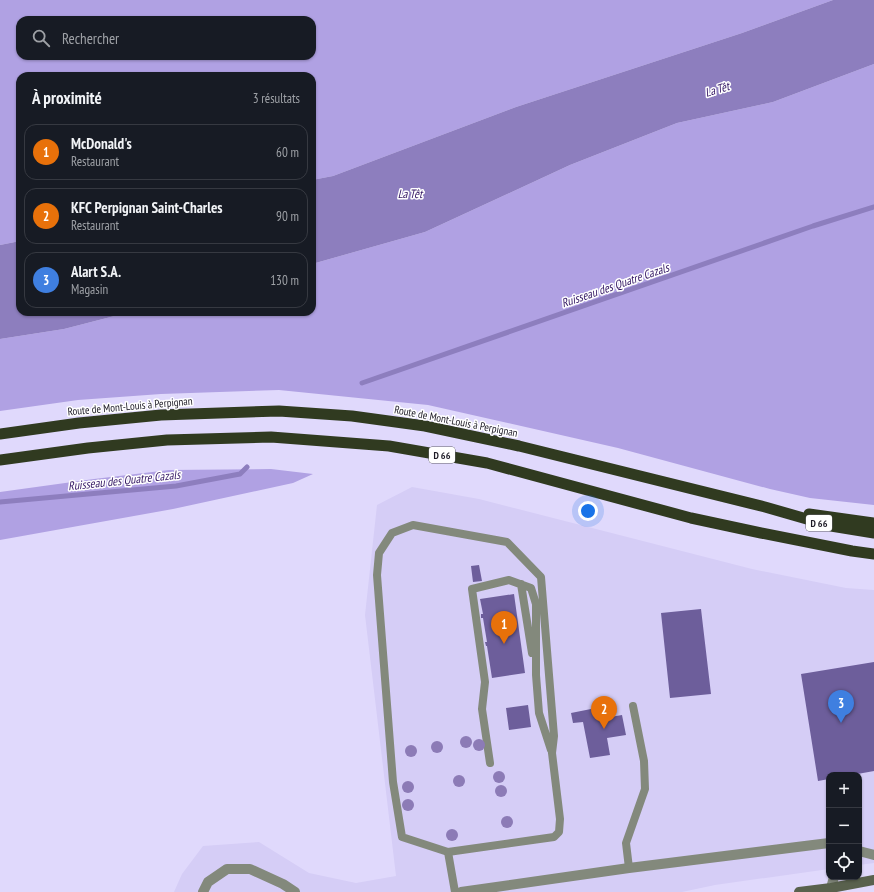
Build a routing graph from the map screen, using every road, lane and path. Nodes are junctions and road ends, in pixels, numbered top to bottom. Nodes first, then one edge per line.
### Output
1 (0, 434) edge
2 (0, 460) edge
3 (765, 507) junction
4 (874, 523) edge
5 (874, 533) edge
6 (874, 554) edge
7 (521, 584) junction
8 (536, 675) junction
9 (633, 706) dead end
10 (552, 753) junction
11 (490, 763) dead end
12 (826, 845) edge
13 (448, 852) junction
14 (862, 852) edge
15 (874, 855) edge
16 (629, 868) junction
17 (833, 880) edge
18 (874, 880) edge
19 (831, 888) junction
20 (203, 892) edge
21 (295, 892) edge
22 (455, 892) edge
23 (461, 892) edge
24 (799, 892) edge

1 - 3 highway, Route de Mont-Louis à Perpignan / D 66
2 - 6 highway, D 66
3 - 4 highway
3 - 5 highway, Route de Mont-Louis à Perpignan / D 66
7 - 8 lane
7 - 8 lane
7 - 11 lane
8 - 10 lane
9 - 16 lane
10 - 13 lane
10 - 13 lane
12 - 16 street
13 - 22 lane
14 - 15 street
16 - 23 street
17 - 19 street
18 - 19 main road
19 - 24 main road
20 - 21 street

